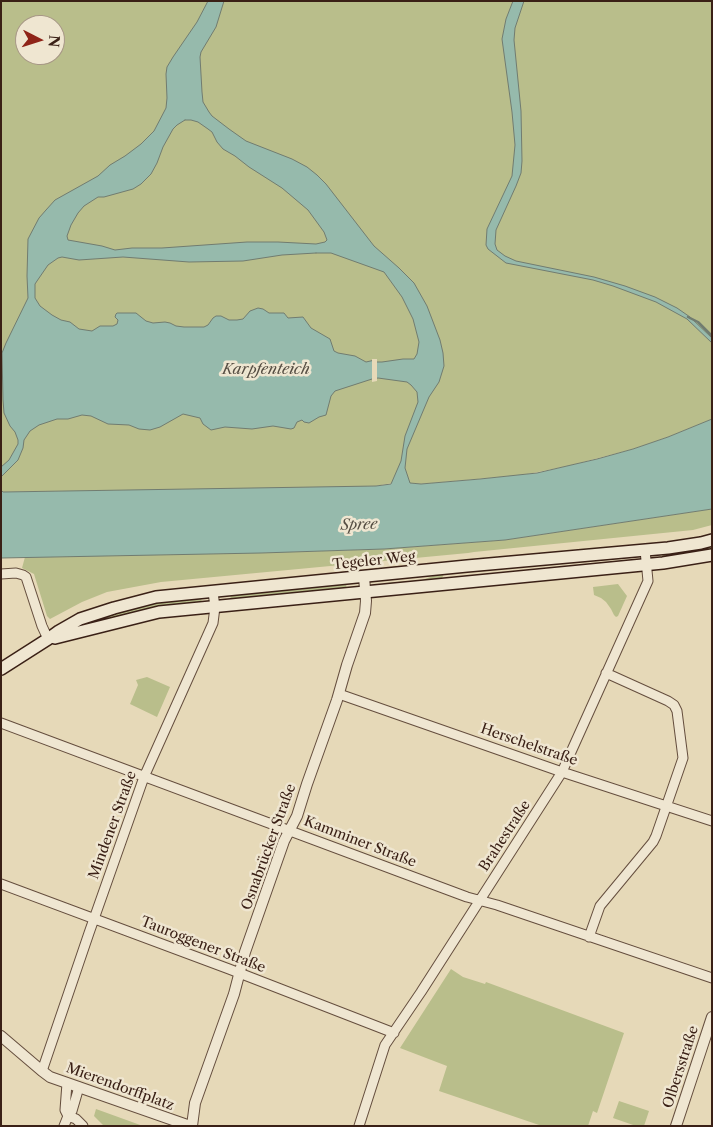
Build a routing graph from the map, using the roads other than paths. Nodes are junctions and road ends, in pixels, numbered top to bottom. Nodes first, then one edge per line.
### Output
1 (712, 540) edge
2 (645, 550) junction
3 (712, 555) edge
4 (647, 565) junction
5 (1, 574) edge
6 (364, 577) junction
7 (213, 592) junction
8 (366, 592) junction
9 (215, 607) junction
10 (48, 639) junction
11 (1, 669) edge
12 (606, 673) junction
13 (339, 694) junction
14 (1, 723) edge
15 (562, 772) junction
16 (144, 777) junction
17 (667, 806) junction
18 (712, 821) edge
19 (290, 830) junction
20 (1, 884) edge
21 (479, 901) junction
22 (94, 919) junction
23 (589, 937) junction
24 (240, 973) junction
25 (712, 978) edge
26 (712, 1017) edge
27 (394, 1033) junction
28 (1, 1036) edge
29 (708, 1041) edge
30 (42, 1071) junction
31 (67, 1083) junction
32 (79, 1087) junction
33 (68, 1116) junction
34 (64, 1126) edge
35 (83, 1126) edge
36 (191, 1126) edge
37 (359, 1126) edge
38 (676, 1126) edge

1 - 2 main road, Tegeler Weg
2 - 4 street, Brahestraße
2 - 6 main road, Tegeler Weg
3 - 4 main road, Tegeler Weg
4 - 8 main road, Tegeler Weg
4 - 12 street, Brahestraße
5 - 10 street
6 - 7 main road, Tegeler Weg
6 - 8 street, Osnabrücker Straße
7 - 9 street, Mindener Straße
7 - 10 main road, Tegeler Weg
8 - 9 main road, Tegeler Weg
8 - 13 street, Osnabrücker Straße
9 - 10 main road, Tegeler Weg
9 - 16 street, Mindener Straße
10 - 11 main road, Tegeler Weg
12 - 15 street, Brahestraße
12 - 17 street
13 - 15 street, Herschelstraße
13 - 19 street, Osnabrücker Straße
14 - 16 street, Kamminer Straße
15 - 17 street, Herschelstraße
15 - 21 street, Brahestraße
16 - 19 street, Kamminer Straße
16 - 22 street, Mindener Straße
17 - 18 street, Herschelstraße
17 - 23 street
19 - 21 street, Kamminer Straße
19 - 24 street, Osnabrücker Straße
20 - 22 street, Tauroggener Straße
21 - 23 street, Kamminer Straße
21 - 27 street, Brahestraße
22 - 24 street, Tauroggener Straße
22 - 30 street, Mindener Straße
23 - 25 street, Kamminer Straße
24 - 27 street, Tauroggener Straße
24 - 36 street, Osnabrücker Straße
26 - 29 street, Olbersstraße
27 - 37 street, Brahestraße
28 - 30 street, Mierendorffplatz
29 - 38 street, Olbersstraße
30 - 31 street, Mierendorffplatz
31 - 32 street, Mierendorffplatz
31 - 33 street
32 - 33 street
32 - 36 street, Mierendorffplatz
33 - 34 street
33 - 35 street

